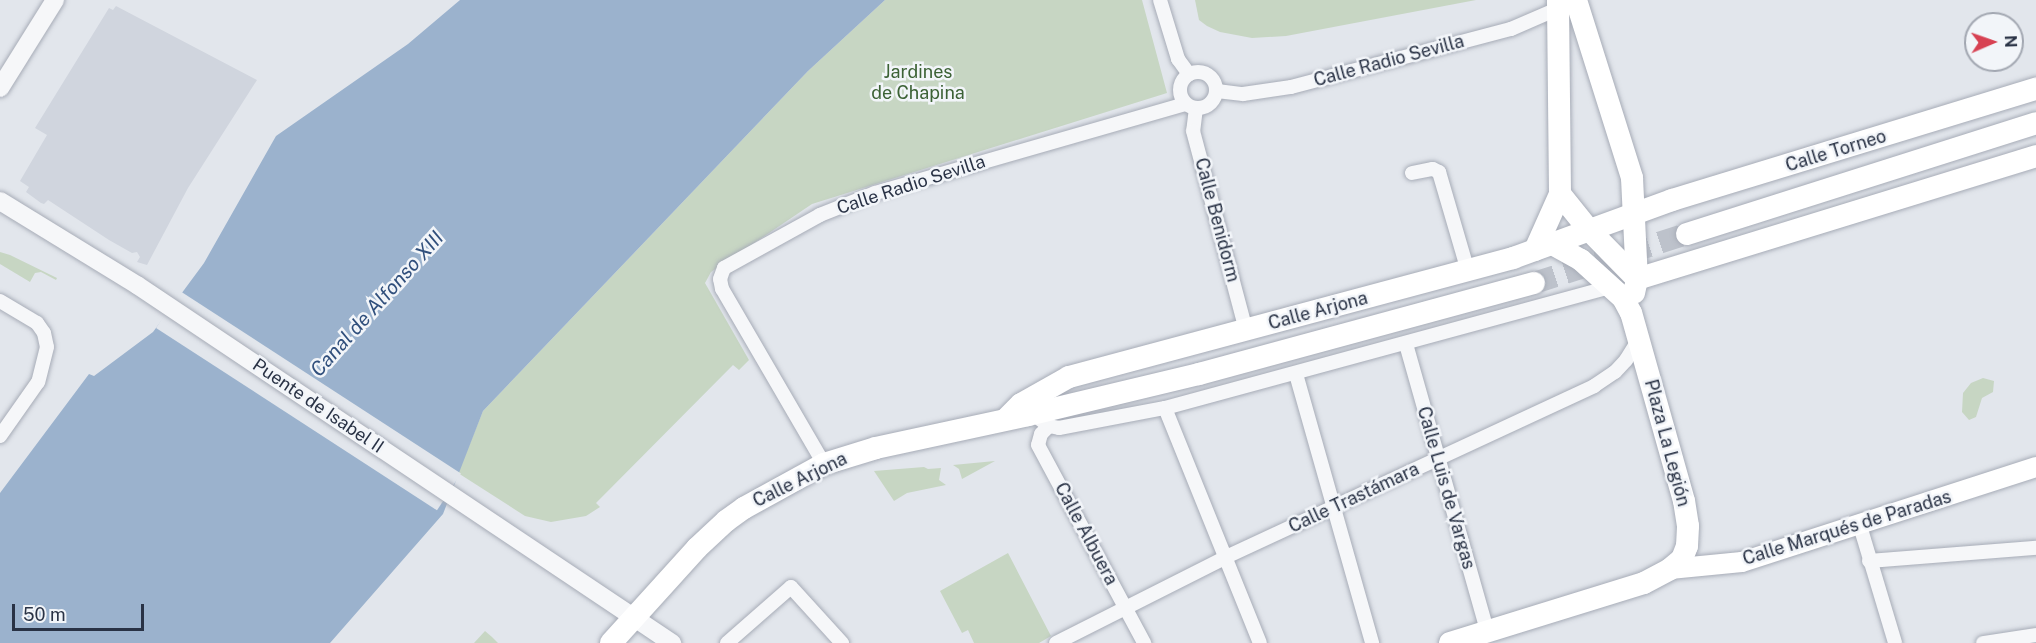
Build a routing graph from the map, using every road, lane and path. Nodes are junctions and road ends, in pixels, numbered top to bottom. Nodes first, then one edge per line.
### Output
1 (55, 0) edge
2 (1160, 0) edge
3 (1564, 3) edge
4 (1189, 74) junction
5 (0, 88) edge
6 (2036, 89) edge
7 (1217, 91) junction
8 (1191, 106) junction
9 (2036, 123) edge
10 (2036, 156) edge
11 (1413, 173) dead end
12 (1560, 194) junction
13 (0, 201) edge
14 (1636, 213) junction
15 (1589, 230) junction
16 (1687, 234) tunnel mouth
17 (1544, 247) junction
18 (1468, 271) junction
19 (1637, 279) junction
20 (1534, 284) tunnel mouth
21 (1610, 287) junction
22 (0, 301) edge
23 (1631, 313) junction
24 (1246, 330) junction
25 (1639, 339) junction
26 (1406, 344) junction
27 (1296, 374) junction
28 (1165, 408) junction
29 (1006, 419) junction
30 (1041, 420) junction
31 (0, 435) edge
32 (1438, 459) junction
33 (824, 464) junction
34 (2036, 467) edge
35 (1332, 507) junction
36 (1860, 526) junction
37 (2036, 548) edge
38 (1226, 557) junction
39 (1869, 561) junction
40 (1670, 569) junction
41 (1125, 606) junction
42 (634, 616) junction
43 (1487, 631) junction
44 (2036, 635) edge
45 (610, 643) edge
46 (672, 643) edge
47 (727, 643) edge
48 (842, 643) edge
49 (1056, 643) edge
50 (1144, 643) edge
51 (1260, 643) edge
52 (1372, 643) edge
53 (1450, 643) edge
54 (1895, 643) edge
55 (1983, 643) edge

1 - 5 street
2 - 4 street
3 - 7 street, Calle Radio Sevilla
3 - 12 main road
3 - 14 main road
4 - 7 street
4 - 8 street
6 - 14 main road, Calle Torneo
7 - 8 street
8 - 24 street, Calle Benidorm
8 - 33 street, Calle Radio Sevilla
9 - 16 main road, Calle Torneo
10 - 19 main road
11 - 18 street
12 - 15 main road
12 - 17 main road
13 - 42 street, Puente de Isabel II
14 - 15 main road, Calle Arjona
14 - 19 main road
15 - 17 main road, Calle Arjona
15 - 19 main road
17 - 18 main road, Calle Arjona
17 - 21 main road
18 - 24 main road, Calle Arjona
19 - 21 street, Calle Arjona
19 - 23 main road
20 - 30 main road, Calle Arjona
21 - 23 main road
21 - 26 street, Calle Arjona
22 - 31 street
23 - 25 main road, Plaza La Legión
24 - 29 main road, Calle Arjona
25 - 32 street, Calle Trastámara
25 - 40 main road, Plaza La Legión
26 - 27 street, Calle Arjona
26 - 32 street, Calle Luis de Vargas
27 - 28 street, Calle Arjona
27 - 35 street
28 - 30 street, Calle Arjona
28 - 38 street
29 - 30 main road, Calle Arjona
29 - 33 main road, Calle Arjona
30 - 41 street, Calle Albuera
32 - 35 street, Calle Trastámara
32 - 43 street, Calle Luis de Vargas
33 - 42 main road, Calle Arjona
34 - 36 main road, Calle Marqués de Paradas
35 - 38 street, Calle Trastámara
35 - 52 street
36 - 39 street
36 - 40 main road, Calle Marqués de Paradas
37 - 39 street
38 - 41 street, Calle Trastámara
38 - 51 street
39 - 54 street
40 - 43 main road, Calle Marqués de Paradas
41 - 49 street, Calle Trastámara
41 - 50 street, Calle Albuera
42 - 45 main road, Calle Arjona
42 - 46 street, Puente de Isabel II
43 - 53 main road, Calle Marqués de Paradas
44 - 55 street
47 - 48 street

